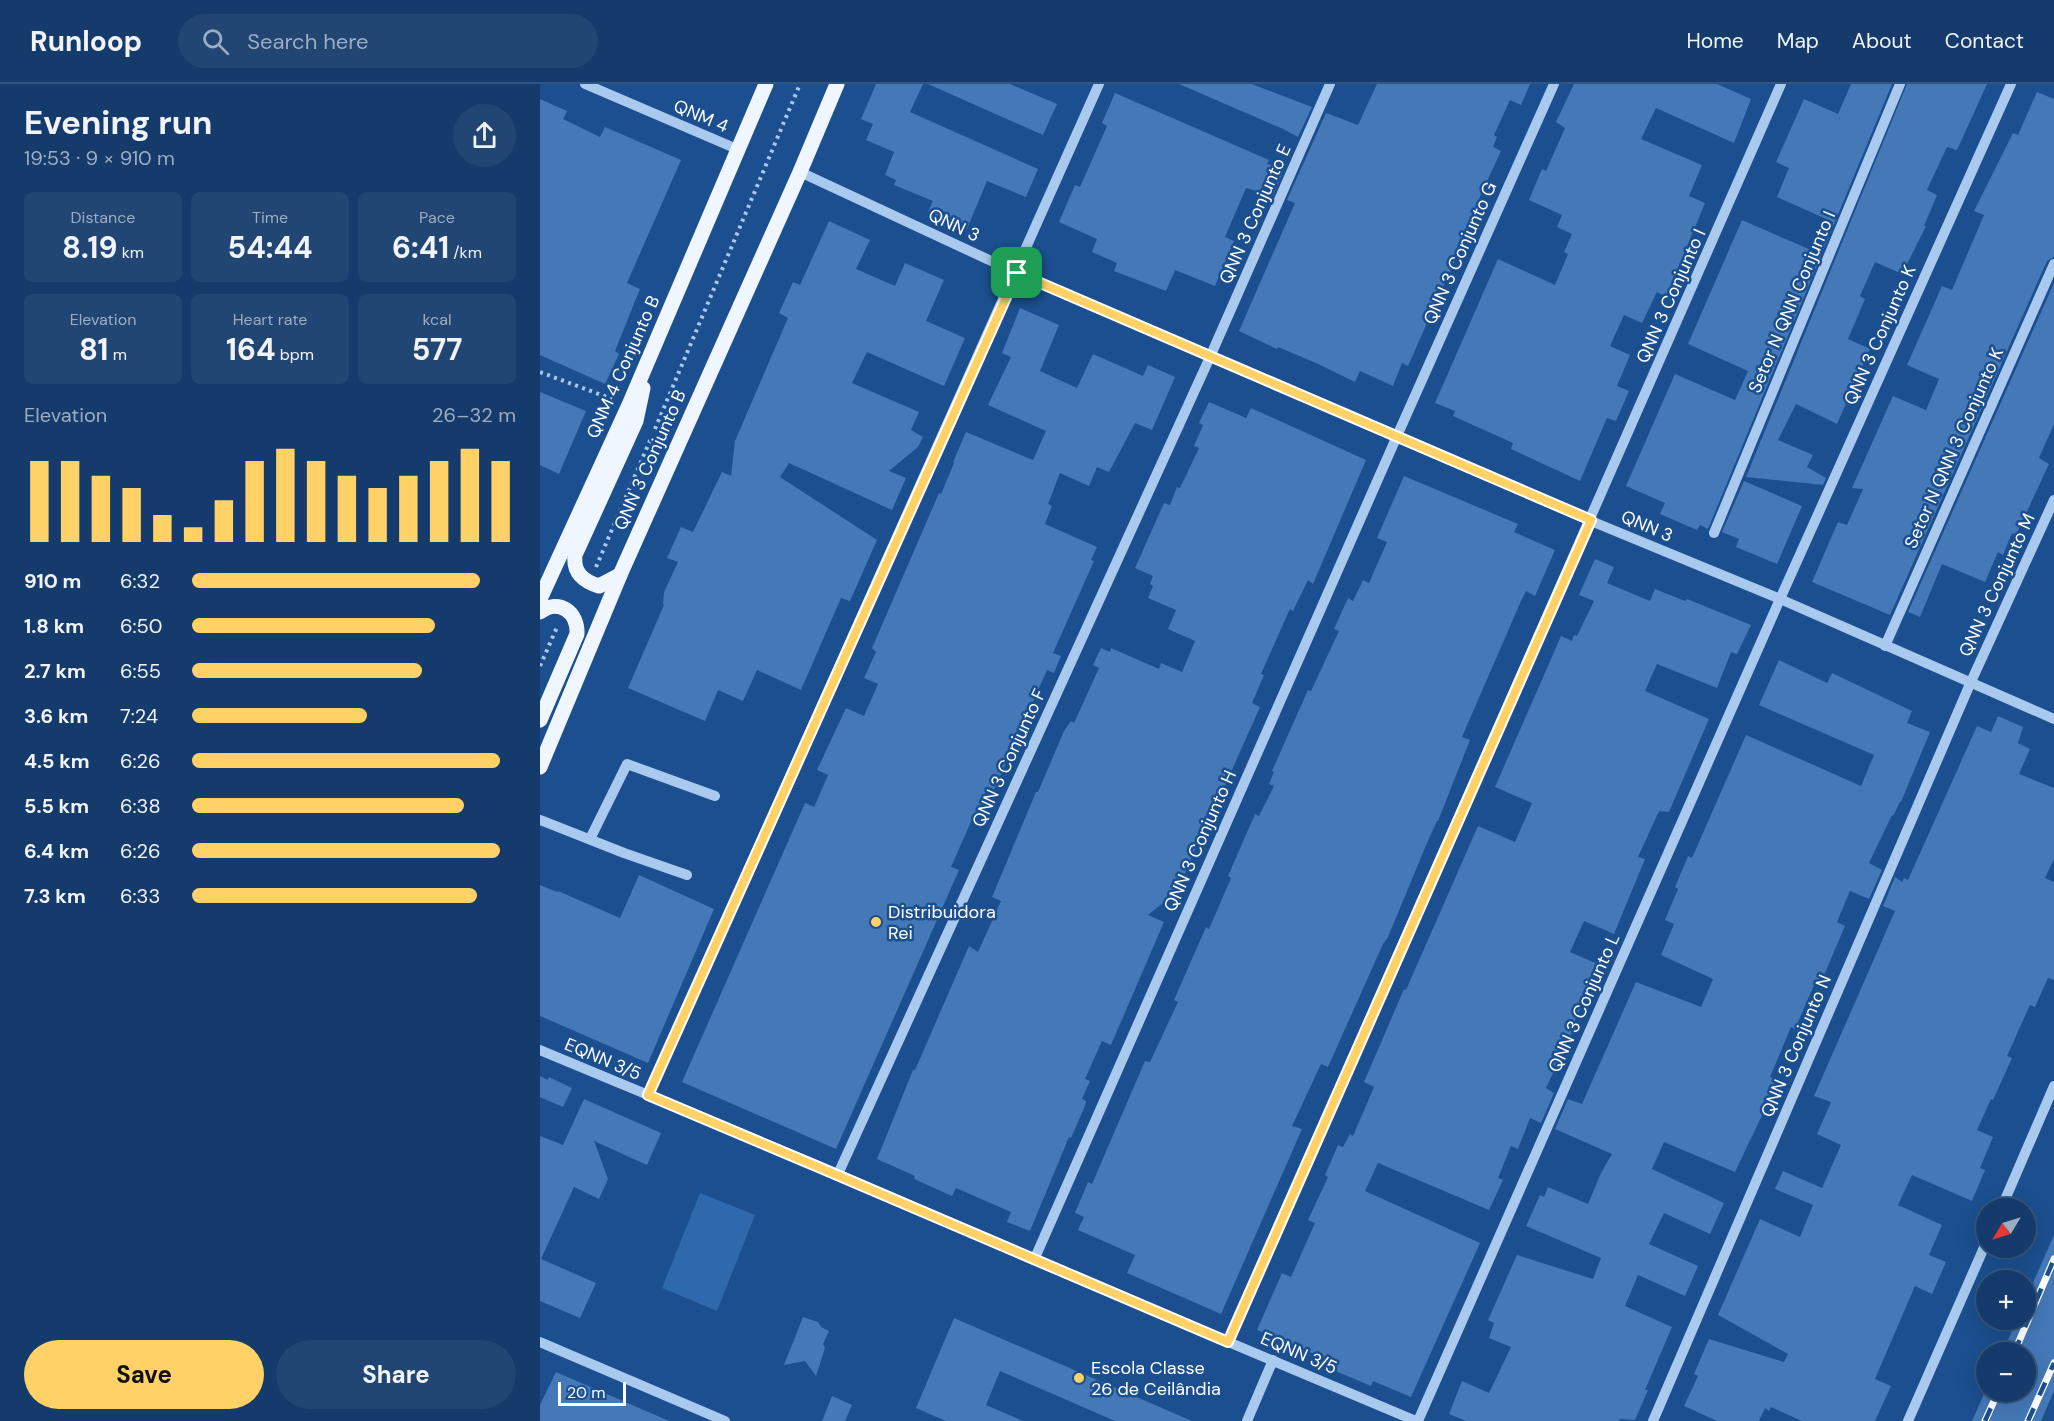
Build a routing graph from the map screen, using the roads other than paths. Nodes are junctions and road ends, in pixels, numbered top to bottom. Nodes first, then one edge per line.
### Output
1 (585, 84) edge
2 (766, 84) edge
3 (837, 84) edge
4 (1099, 84) edge
5 (1330, 84) edge
6 (1554, 84) edge
7 (1781, 84) edge
8 (1900, 84) edge
9 (2011, 84) edge
10 (737, 149) junction
11 (800, 172) junction
12 (2054, 264) edge
13 (1017, 273) junction
14 (652, 350) junction
15 (1210, 357) junction
16 (1397, 436) junction
17 (2054, 500) edge
18 (1591, 520) junction
19 (1714, 532) dead end
20 (620, 575) junction
21 (540, 599) edge
22 (1780, 599) junction
23 (540, 612) edge
24 (1885, 646) junction
25 (1970, 684) junction
26 (2054, 719) edge
27 (540, 720) edge
28 (540, 767) edge
29 (715, 796) dead end
30 (540, 820) edge
31 (590, 840) junction
32 (687, 875) dead end
33 (540, 1050) edge
34 (2054, 1086) edge
35 (648, 1095) junction
36 (838, 1174) junction
37 (2006, 1198) edge
38 (1979, 1258) edge
39 (1034, 1260) junction
40 (1228, 1342) junction
41 (542, 1343) edge
42 (540, 1355) edge
43 (1273, 1360) junction
44 (725, 1421) edge
45 (1247, 1421) edge
46 (1417, 1421) edge
47 (1653, 1421) edge
48 (1908, 1421) edge

1 - 10 street, QNM 4
2 - 10 main road, QNM 4 Conjunto B
3 - 11 main road, QNN 3 Conjunto B
4 - 13 street
5 - 15 street, QNN 3 Conjunto E
6 - 16 street, QNN 3 Conjunto G
7 - 18 street, QNN 3 Conjunto I
8 - 19 street, Setor N QNN Conjunto I
9 - 22 street, QNN 3 Conjunto K
10 - 14 main road, QNM 4 Conjunto B
11 - 13 street, QNN 3
11 - 20 main road, QNN 3 Conjunto B
12 - 24 street, Setor N QNN 3 Conjunto K
13 - 15 street, QNN 3
13 - 35 street
14 - 20 main road
14 - 21 main road, QNM 4 Conjunto B
15 - 16 street, QNN 3
15 - 36 street, QNN 3 Conjunto F
16 - 18 street, QNN 3
16 - 39 street, QNN 3 Conjunto H
17 - 25 street, QNN 3 Conjunto M
18 - 22 street, QNN 3
18 - 40 street, QNN 3 Conjunto I
20 - 28 main road, QNN 3 Conjunto B
22 - 24 street, QNN 3
22 - 46 street, QNN 3 Conjunto L
23 - 27 main road
24 - 25 street, QNN 3
25 - 26 street, QNN 3
25 - 47 street, QNN 3 Conjunto N
29 - 31 street
30 - 31 street
31 - 32 street
33 - 35 street, EQNN 3/5
34 - 37 street
35 - 36 street, EQNN 3/5
36 - 39 street, EQNN 3/5
38 - 48 street
39 - 40 street, EQNN 3/5
40 - 43 street, EQNN 3/5
41 - 42 street
41 - 44 street
43 - 45 street
43 - 46 street, EQNN 3/5

